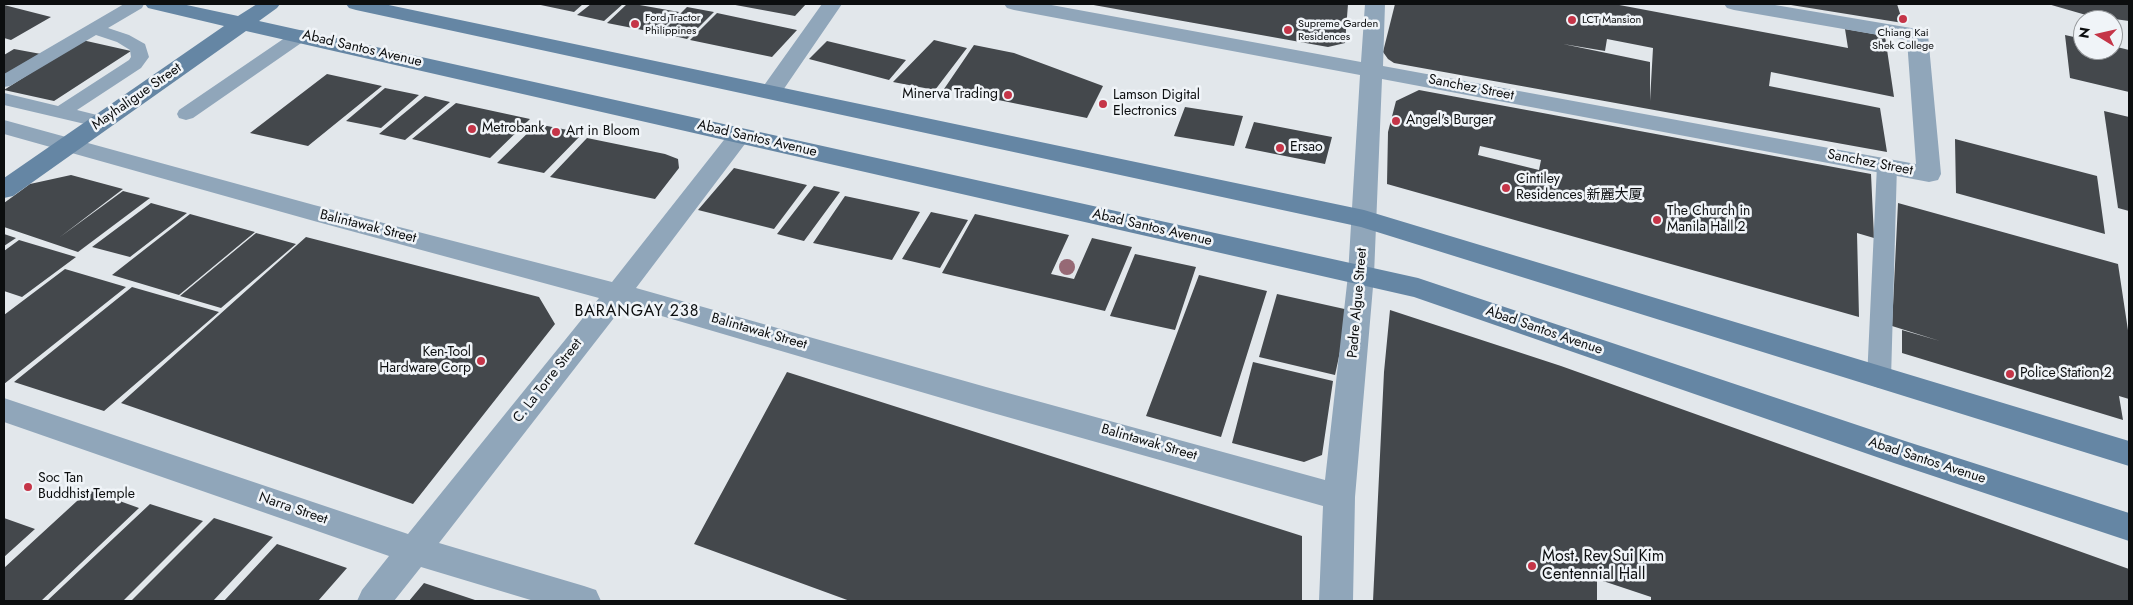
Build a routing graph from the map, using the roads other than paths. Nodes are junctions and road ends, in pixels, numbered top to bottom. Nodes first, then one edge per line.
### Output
1 (136, 4) edge
2 (155, 4) edge
3 (270, 4) edge
4 (356, 4) edge
5 (832, 4) edge
6 (1014, 4) edge
7 (1375, 4) edge
8 (1734, 4) edge
9 (243, 22) junction
10 (94, 29) junction
11 (301, 35) junction
12 (1372, 70) junction
13 (4, 82) edge
14 (771, 91) junction
15 (4, 99) edge
16 (61, 112) junction
17 (186, 114) dead end
18 (102, 122) junction
19 (4, 127) edge
20 (739, 136) junction
21 (70, 144) junction
22 (1887, 166) junction
23 (4, 190) edge
24 (1364, 219) junction
25 (1361, 275) junction
26 (618, 293) junction
27 (1879, 378) junction
28 (4, 410) edge
29 (2129, 454) edge
30 (1339, 497) junction
31 (2129, 527) edge
32 (413, 550) junction
33 (374, 601) edge
34 (584, 601) edge
35 (1336, 601) edge

1 - 10 lane
2 - 9 main road, Abad Santos Avenue
3 - 9 main road, Mayhaligue Street
4 - 14 main road
5 - 14 street
6 - 12 street, Sanchez Street
7 - 12 street, Padre Algue Street
8 - 22 street, Sanchez Street
9 - 11 main road, Abad Santos Avenue
9 - 18 main road, Mayhaligue Street
10 - 13 lane
10 - 16 lane
11 - 17 lane
11 - 20 main road, Abad Santos Avenue
12 - 22 street, Sanchez Street
12 - 24 street, Padre Algue Street
14 - 24 main road
15 - 16 lane
16 - 18 lane
18 - 21 main road, Mayhaligue Street
19 - 21 street, Balintawak Street
20 - 25 main road, Abad Santos Avenue
20 - 26 street, C. La Torre Street
21 - 23 main road, Mayhaligue Street
21 - 26 street, Balintawak Street
22 - 27 lane
24 - 25 street, Padre Algue Street
24 - 27 main road
25 - 30 street, Padre Algue Street
25 - 31 main road, Abad Santos Avenue
26 - 30 street, Balintawak Street
26 - 32 street, C. La Torre Street
27 - 29 main road
28 - 32 street, Narra Street
30 - 35 street, Padre Algue Street
32 - 33 street, C. La Torre Street
32 - 34 street, Narra Street

